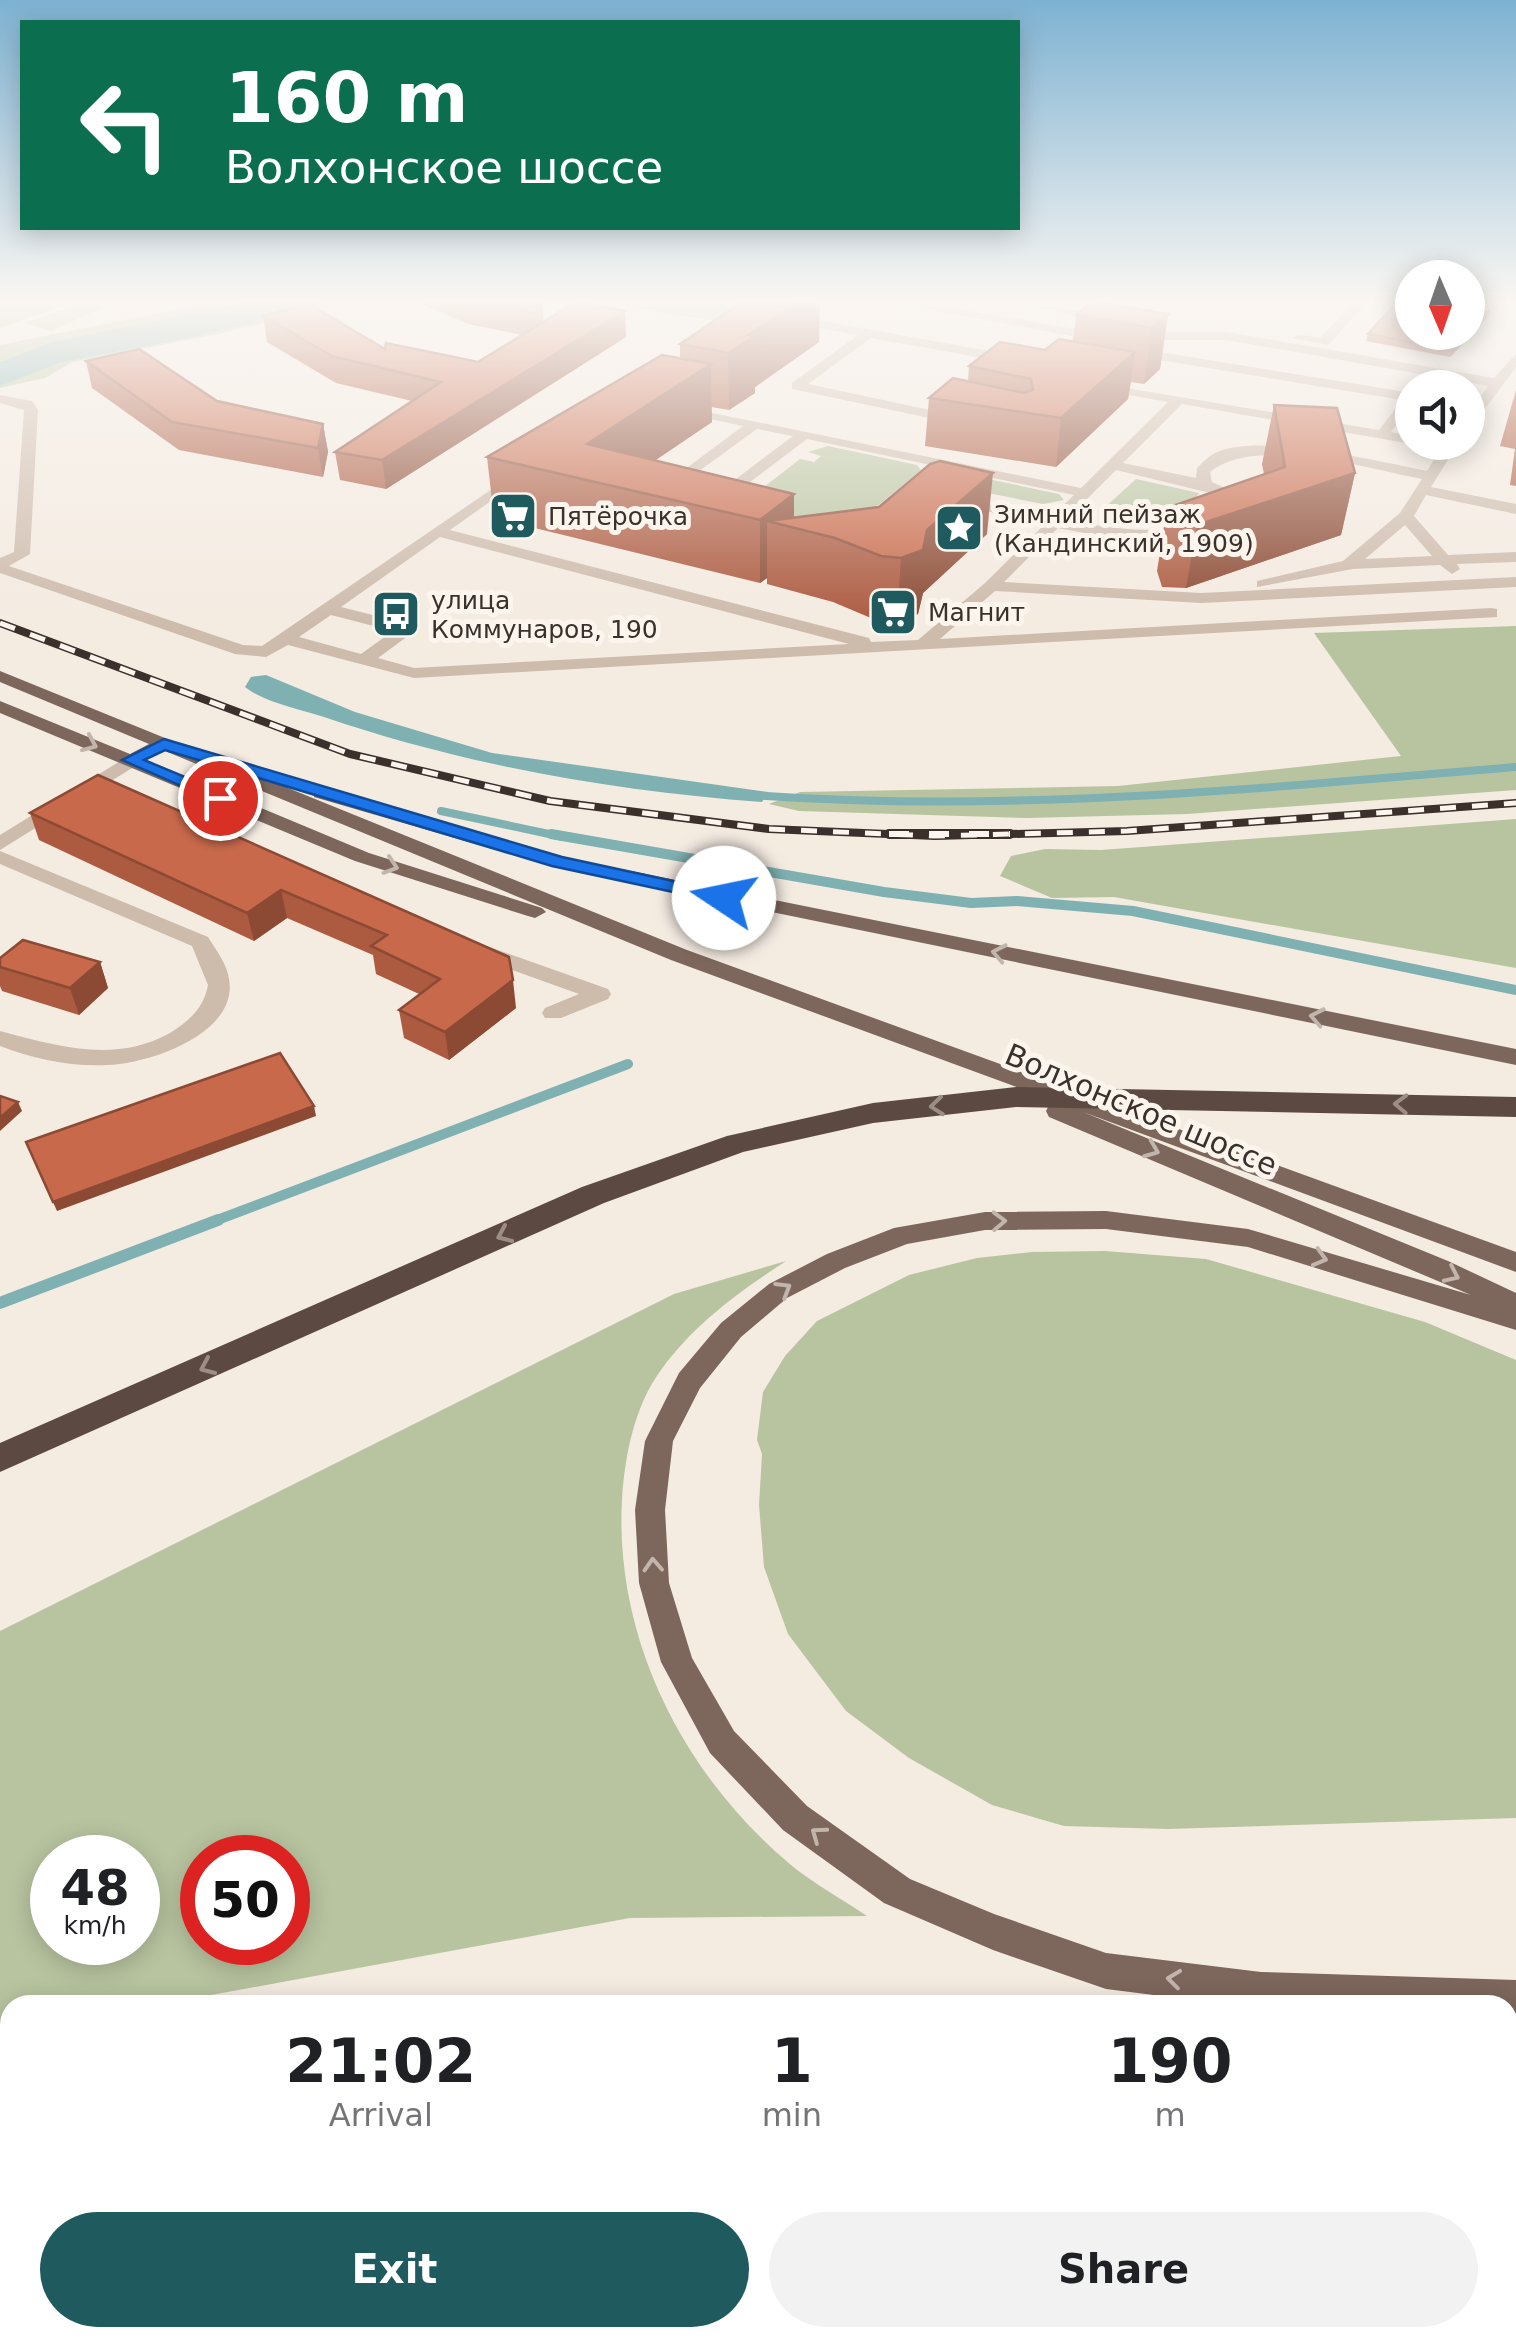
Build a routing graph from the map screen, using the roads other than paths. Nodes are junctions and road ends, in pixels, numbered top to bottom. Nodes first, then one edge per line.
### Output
1 (27, 408) edge
2 (679, 408) edge
3 (899, 408) edge
4 (957, 408) edge
5 (1170, 408) edge
6 (1221, 408) edge
7 (1403, 408) edge
8 (945, 417) junction
9 (755, 424) junction
10 (982, 425) edge
11 (805, 434) junction
12 (1382, 436) junction
13 (1395, 438) edge
14 (1440, 460) edge
15 (533, 464) edge
16 (951, 465) junction
17 (1113, 465) junction
18 (1426, 483) junction
19 (1206, 484) junction
20 (1084, 493) junction
21 (648, 504) edge
22 (1516, 508) edge
23 (696, 516) edge
24 (1406, 516) junction
25 (1056, 521) junction
26 (436, 524) junction
27 (1516, 557) edge
28 (1444, 560) junction
29 (1348, 564) junction
30 (0, 566) edge
31 (1516, 582) edge
32 (1467, 585) junction
33 (991, 586) junction
34 (1312, 593) junction
35 (1202, 598) junction
36 (329, 609) junction
37 (1333, 622) junction
38 (287, 639) junction
39 (922, 645) junction
40 (882, 647) junction
41 (364, 660) junction
42 (0, 676) edge
43 (0, 706) edge
44 (164, 744) junction
45 (130, 760) junction
46 (0, 844) edge
47 (0, 857) edge
48 (455, 942) edge
49 (678, 955) junction
50 (739, 978) junction
51 (554, 1014) dead end
52 (0, 1038) edge
53 (1516, 1057) edge
54 (1507, 1107) edge
55 (1516, 1262) edge
56 (1516, 1305) edge
57 (1516, 1320) edge
58 (0, 1458) edge
59 (1403, 1995) edge

1 - 30 street
2 - 9 street
3 - 8 street
4 - 8 street
5 - 17 street
6 - 12 street
7 - 12 street
8 - 10 street
9 - 11 street
9 - 21 street
11 - 16 street
11 - 23 street
12 - 13 street
14 - 18 street
15 - 26 street
16 - 20 street
16 - 25 street
17 - 19 street
17 - 20 street
18 - 19 street
18 - 22 street
18 - 24 street
19 - 25 street
20 - 25 street
24 - 28 street
24 - 29 street
25 - 33 street
26 - 36 street
26 - 40 street
27 - 28 street
28 - 29 street
28 - 32 street
29 - 34 street
29 - 35 street
30 - 38 street
31 - 32 street
32 - 34 street
32 - 37 street
33 - 35 street
33 - 39 street
34 - 35 street
34 - 37 street
36 - 38 street
36 - 41 street
37 - 39 street
38 - 41 street
39 - 40 street
40 - 41 street
42 - 44 main road, Волхонское шоссе
43 -> 45 main road, Волхонское шоссе
44 - 45 main road
44 - 49 main road, Волхонское шоссе
53 -> 44 main road
45 - 46 street
45 -> 49 main road, Волхонское шоссе
47 - 52 street
48 - 51 street
49 - 50 main road, Волхонское шоссе
50 - 55 main road, Волхонское шоссе
50 -> 56 main road, Волхонское шоссе
54 -> 58 highway
59 -> 57 main road

